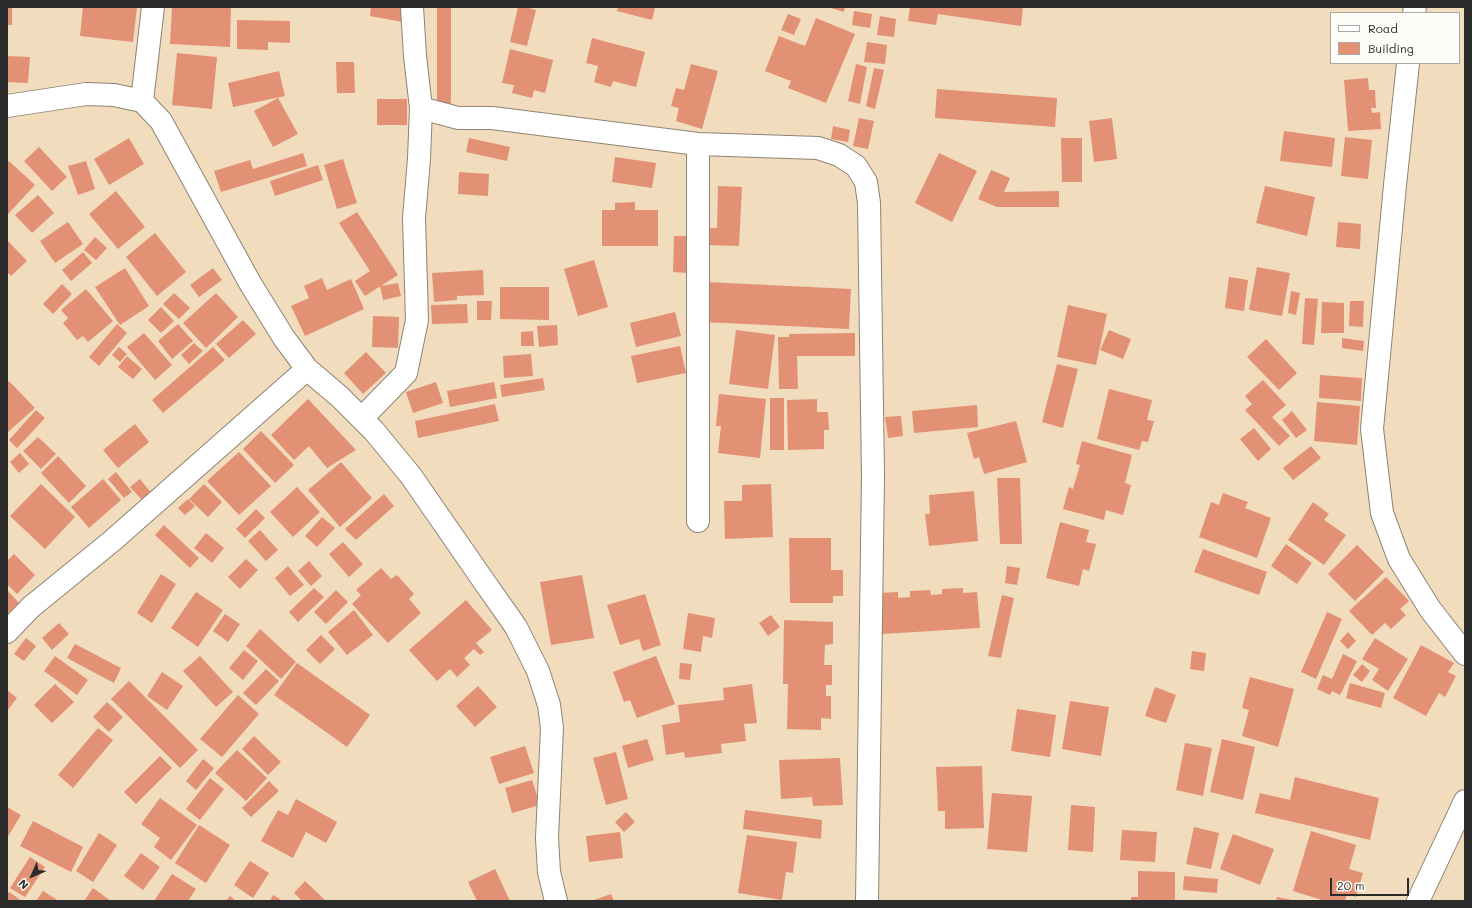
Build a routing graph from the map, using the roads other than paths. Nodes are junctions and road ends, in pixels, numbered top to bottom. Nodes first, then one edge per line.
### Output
1 (153, 7) edge
2 (412, 7) edge
3 (1408, 64) edge
4 (142, 102) junction
5 (7, 106) edge
6 (421, 108) junction
7 (698, 144) junction
8 (307, 369) junction
9 (362, 418) junction
10 (698, 521) dead end
11 (7, 632) edge
12 (1465, 654) edge
13 (1465, 801) edge
14 (556, 901) edge
15 (867, 901) edge
16 (1418, 901) edge

1 - 4 street
2 - 6 street
3 - 12 street
4 - 5 street
4 - 8 street
6 - 7 street
6 - 9 street
7 - 10 street
7 - 15 street
8 - 9 street
8 - 11 street
9 - 14 street
13 - 16 street

